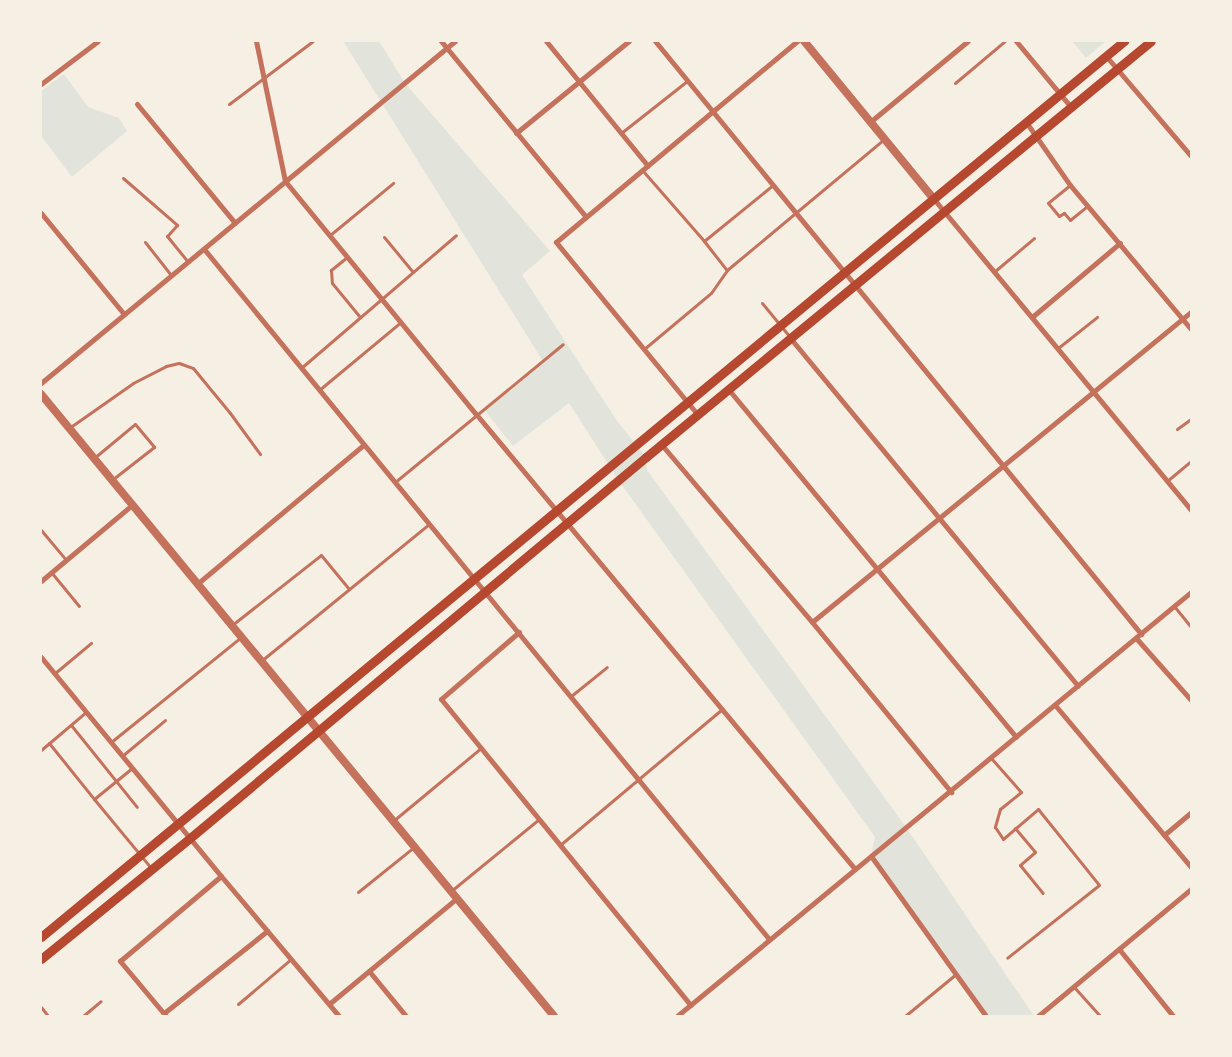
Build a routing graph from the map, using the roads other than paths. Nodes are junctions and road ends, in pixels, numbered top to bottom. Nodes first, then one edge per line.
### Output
1 (98, 41) edge
2 (256, 41) edge
3 (313, 41) edge
4 (441, 41) edge
5 (455, 41) edge
6 (546, 41) edge
7 (629, 41) edge
8 (655, 41) edge
9 (797, 41) edge
10 (804, 41) edge
11 (968, 41) edge
12 (1005, 41) edge
13 (1016, 41) edge
14 (1124, 41) edge
15 (1151, 41) edge
16 (447, 48) junction
17 (1106, 56) junction
18 (1117, 69) junction
19 (263, 80) junction
20 (687, 80) junction
21 (579, 82) junction
22 (955, 83) dead end
23 (41, 84) edge
24 (1060, 94) junction
25 (137, 104) dead end
26 (230, 104) dead end
27 (1071, 107) junction
28 (713, 113) junction
29 (870, 122) junction
30 (1026, 122) junction
31 (516, 133) junction
32 (621, 133) junction
33 (1035, 136) junction
34 (884, 139) junction
35 (1191, 156) edge
36 (648, 166) junction
37 (643, 171) junction
38 (123, 178) dead end
39 (285, 181) junction
40 (393, 183) dead end
41 (773, 185) junction
42 (1070, 186) junction
43 (933, 198) junction
44 (1088, 206) junction
45 (945, 212) junction
46 (41, 213) edge
47 (796, 214) junction
48 (586, 217) junction
49 (235, 223) junction
50 (330, 235) junction
51 (456, 235) dead end
52 (384, 237) dead end
53 (1034, 238) dead end
54 (145, 242) dead end
55 (704, 242) junction
56 (1120, 243) junction
57 (204, 249) junction
58 (347, 256) junction
59 (188, 262) junction
60 (727, 270) junction
61 (994, 271) junction
62 (414, 272) junction
63 (845, 272) junction
64 (172, 276) junction
65 (856, 286) junction
66 (382, 299) junction
67 (762, 303) dead end
68 (1191, 312) edge
69 (124, 314) junction
70 (360, 317) junction
71 (1032, 317) junction
72 (1096, 317) dead end
73 (1183, 319) junction
74 (402, 322) junction
75 (780, 325) junction
76 (1191, 329) edge
77 (791, 339) junction
78 (563, 344) dead end
79 (1058, 348) junction
80 (644, 349) junction
81 (301, 368) junction
82 (41, 383) edge
83 (319, 390) junction
84 (728, 390) junction
85 (1092, 391) junction
86 (41, 394) edge
87 (687, 402) junction
88 (476, 414) junction
89 (698, 415) junction
90 (1191, 418) edge
91 (69, 428) junction
92 (1177, 429) dead end
93 (661, 444) junction
94 (363, 445) junction
95 (260, 454) dead end
96 (94, 458) junction
97 (1191, 461) edge
98 (1004, 465) junction
99 (112, 480) junction
100 (1167, 481) junction
101 (394, 482) junction
102 (132, 505) junction
103 (556, 510) junction
104 (1191, 510) edge
105 (940, 516) junction
106 (568, 523) junction
107 (429, 524) junction
108 (41, 530) edge
109 (66, 560) junction
110 (876, 568) junction
111 (51, 572) junction
112 (474, 578) junction
113 (41, 581) edge
114 (197, 584) junction
115 (349, 589) junction
116 (485, 592) junction
117 (1191, 592) edge
118 (79, 606) dead end
119 (1174, 606) junction
120 (812, 622) junction
121 (232, 626) junction
122 (1191, 626) edge
123 (519, 632) junction
124 (1139, 636) junction
125 (241, 637) junction
126 (91, 642) dead end
127 (41, 657) edge
128 (261, 661) junction
129 (607, 667) dead end
130 (55, 673) junction
131 (1078, 686) junction
132 (571, 696) junction
133 (1191, 700) edge
134 (1055, 705) junction
135 (722, 709) junction
136 (87, 712) junction
137 (307, 717) junction
138 (165, 720) dead end
139 (71, 725) junction
140 (319, 731) junction
141 (1016, 737) junction
142 (111, 742) junction
143 (49, 744) junction
144 (481, 748) junction
145 (41, 750) edge
146 (122, 756) junction
147 (991, 758) junction
148 (132, 768) junction
149 (639, 779) junction
150 (116, 781) junction
151 (951, 792) junction
152 (94, 799) junction
153 (137, 807) dead end
154 (1191, 812) edge
155 (539, 819) junction
156 (393, 821) junction
157 (179, 824) junction
158 (1015, 828) junction
159 (1164, 835) junction
160 (190, 838) junction
161 (560, 845) junction
162 (414, 846) junction
163 (141, 855) junction
164 (871, 856) junction
165 (1191, 867) edge
166 (855, 869) junction
167 (152, 870) junction
168 (220, 876) junction
169 (1191, 889) edge
170 (451, 891) junction
171 (358, 892) dead end
172 (1043, 893) dead end
173 (457, 898) junction
174 (267, 930) junction
175 (41, 937) edge
176 (769, 939) junction
177 (1119, 949) junction
178 (1007, 958) dead end
179 (41, 959) edge
180 (291, 959) junction
181 (369, 971) junction
182 (956, 973) junction
183 (1074, 986) junction
184 (101, 1000) dead end
185 (238, 1004) dead end
186 (329, 1004) junction
187 (690, 1005) junction
188 (41, 1007) edge
189 (165, 1015) edge
190 (48, 1016) edge
191 (83, 1016) edge
192 (339, 1016) edge
193 (406, 1016) edge
194 (554, 1016) edge
195 (677, 1016) edge
196 (905, 1016) edge
197 (986, 1016) edge
198 (1038, 1016) edge
199 (1100, 1016) edge
200 (1173, 1016) edge

1 - 23 street
2 - 19 street
3 - 19 lane
4 - 16 street
5 - 16 street
6 - 21 street
7 - 21 street
8 - 20 street
9 - 28 street
10 - 29 street
11 - 29 street
12 - 22 lane
13 - 24 street
14 - 17 main road
15 - 18 main road
16 - 31 street
16 - 39 street
17 - 18 street
17 - 24 main road
18 - 27 main road
18 - 35 street
19 - 26 lane
19 - 39 street
20 - 28 street
20 - 32 lane
21 - 31 street
21 - 32 street
24 - 27 street
24 - 30 main road
25 - 49 street
27 - 33 main road
28 - 36 street
28 - 41 street
29 - 34 street
30 - 33 street
30 - 43 main road
31 - 48 street
32 - 36 street
33 - 42 street
33 - 45 main road
34 - 43 street
34 - 47 lane
36 - 37 street
37 - 48 street
37 - 55 lane
38 - 59 lane
39 - 49 street
39 - 50 street
40 - 50 lane
41 - 47 street
41 - 55 lane
42 - 44 street
42 - 44 lane
43 - 45 street
43 - 63 main road
44 - 56 street
45 - 61 street
45 - 65 main road
46 - 69 street
47 - 60 lane
47 - 63 street
48 - 80 street
49 - 57 street
50 - 58 street
51 - 62 lane
52 - 62 lane
53 - 61 lane
54 - 64 lane
55 - 60 lane
56 - 71 street
56 - 73 street
57 - 59 street
57 - 81 street
58 - 66 street
58 - 70 lane
59 - 64 street
60 - 80 lane
61 - 71 street
62 - 66 lane
63 - 65 street
63 - 75 main road
64 - 69 street
65 - 77 main road
65 - 98 street
66 - 70 lane
66 - 74 street
67 - 75 lane
68 - 73 street
69 - 82 street
70 - 81 lane
71 - 79 street
72 - 79 lane
73 - 76 street
73 - 85 street
74 - 83 lane
74 - 88 street
75 - 77 lane
75 - 87 main road
77 - 84 main road
77 - 105 street
78 - 88 lane
79 - 85 street
80 - 87 street
81 - 83 street
83 - 94 street
84 - 89 main road
84 - 110 street
85 - 98 street
85 - 100 street
86 - 91 street
87 - 89 street
87 - 103 main road
88 - 101 lane
88 - 103 street
89 - 93 main road
90 - 92 lane
91 - 95 lane
91 - 96 street
93 - 106 main road
93 - 120 street
94 - 101 street
94 - 114 street
96 - 99 street
96 - 99 lane
97 - 100 lane
98 - 105 street
98 - 124 street
99 - 102 street
100 - 104 street
101 - 107 street
102 - 109 street
102 - 114 street
103 - 106 street
103 - 112 main road
105 - 110 street
105 - 131 street
106 - 116 main road
106 - 135 street
107 - 112 street
107 - 115 lane
108 - 109 lane
109 - 111 street
110 - 120 street
110 - 141 street
111 - 113 street
111 - 118 lane
112 - 116 street
112 - 137 main road
114 - 121 street
115 - 121 lane
115 - 128 lane
116 - 123 street
116 - 140 main road
117 - 119 street
119 - 122 lane
119 - 124 street
120 - 151 street
121 - 125 street
123 - 132 street
123 - 144 street
124 - 131 street
124 - 133 street
125 - 128 street
125 - 142 lane
126 - 130 lane
127 - 130 street
128 - 137 street
129 - 132 lane
130 - 136 street
131 - 134 street
132 - 149 street
134 - 141 street
134 - 159 street
135 - 149 lane
135 - 166 street
136 - 139 lane
136 - 142 street
137 - 140 street
137 - 157 main road
138 - 146 lane
139 - 143 lane
139 - 150 lane
140 - 156 street
140 - 160 main road
141 - 147 street
142 - 146 street
143 - 145 lane
143 - 152 lane
144 - 155 street
144 - 156 lane
146 - 148 street
147 - 151 street
147 - 158 lane
148 - 150 lane
148 - 157 street
149 - 161 lane
149 - 176 street
150 - 152 lane
150 - 153 lane
151 - 164 street
152 - 163 lane
154 - 159 street
155 - 161 street
155 - 170 lane
156 - 162 street
157 - 160 street
157 - 163 main road
158 - 172 lane
158 - 178 lane
159 - 165 street
160 - 167 main road
160 - 168 street
161 - 187 street
162 - 170 street
162 - 171 lane
163 - 167 lane
163 - 175 main road
164 - 166 street
164 - 182 street
166 - 176 street
167 - 179 main road
168 - 174 street
168 - 189 street
169 - 177 street
170 - 173 street
173 - 181 street
173 - 194 street
174 - 180 street
174 - 189 street
176 - 187 street
177 - 183 street
177 - 200 street
180 - 185 lane
180 - 186 street
181 - 186 street
181 - 193 street
182 - 196 lane
182 - 197 street
183 - 198 street
183 - 199 lane
184 - 191 lane
186 - 192 street
187 - 195 street
188 - 190 lane

